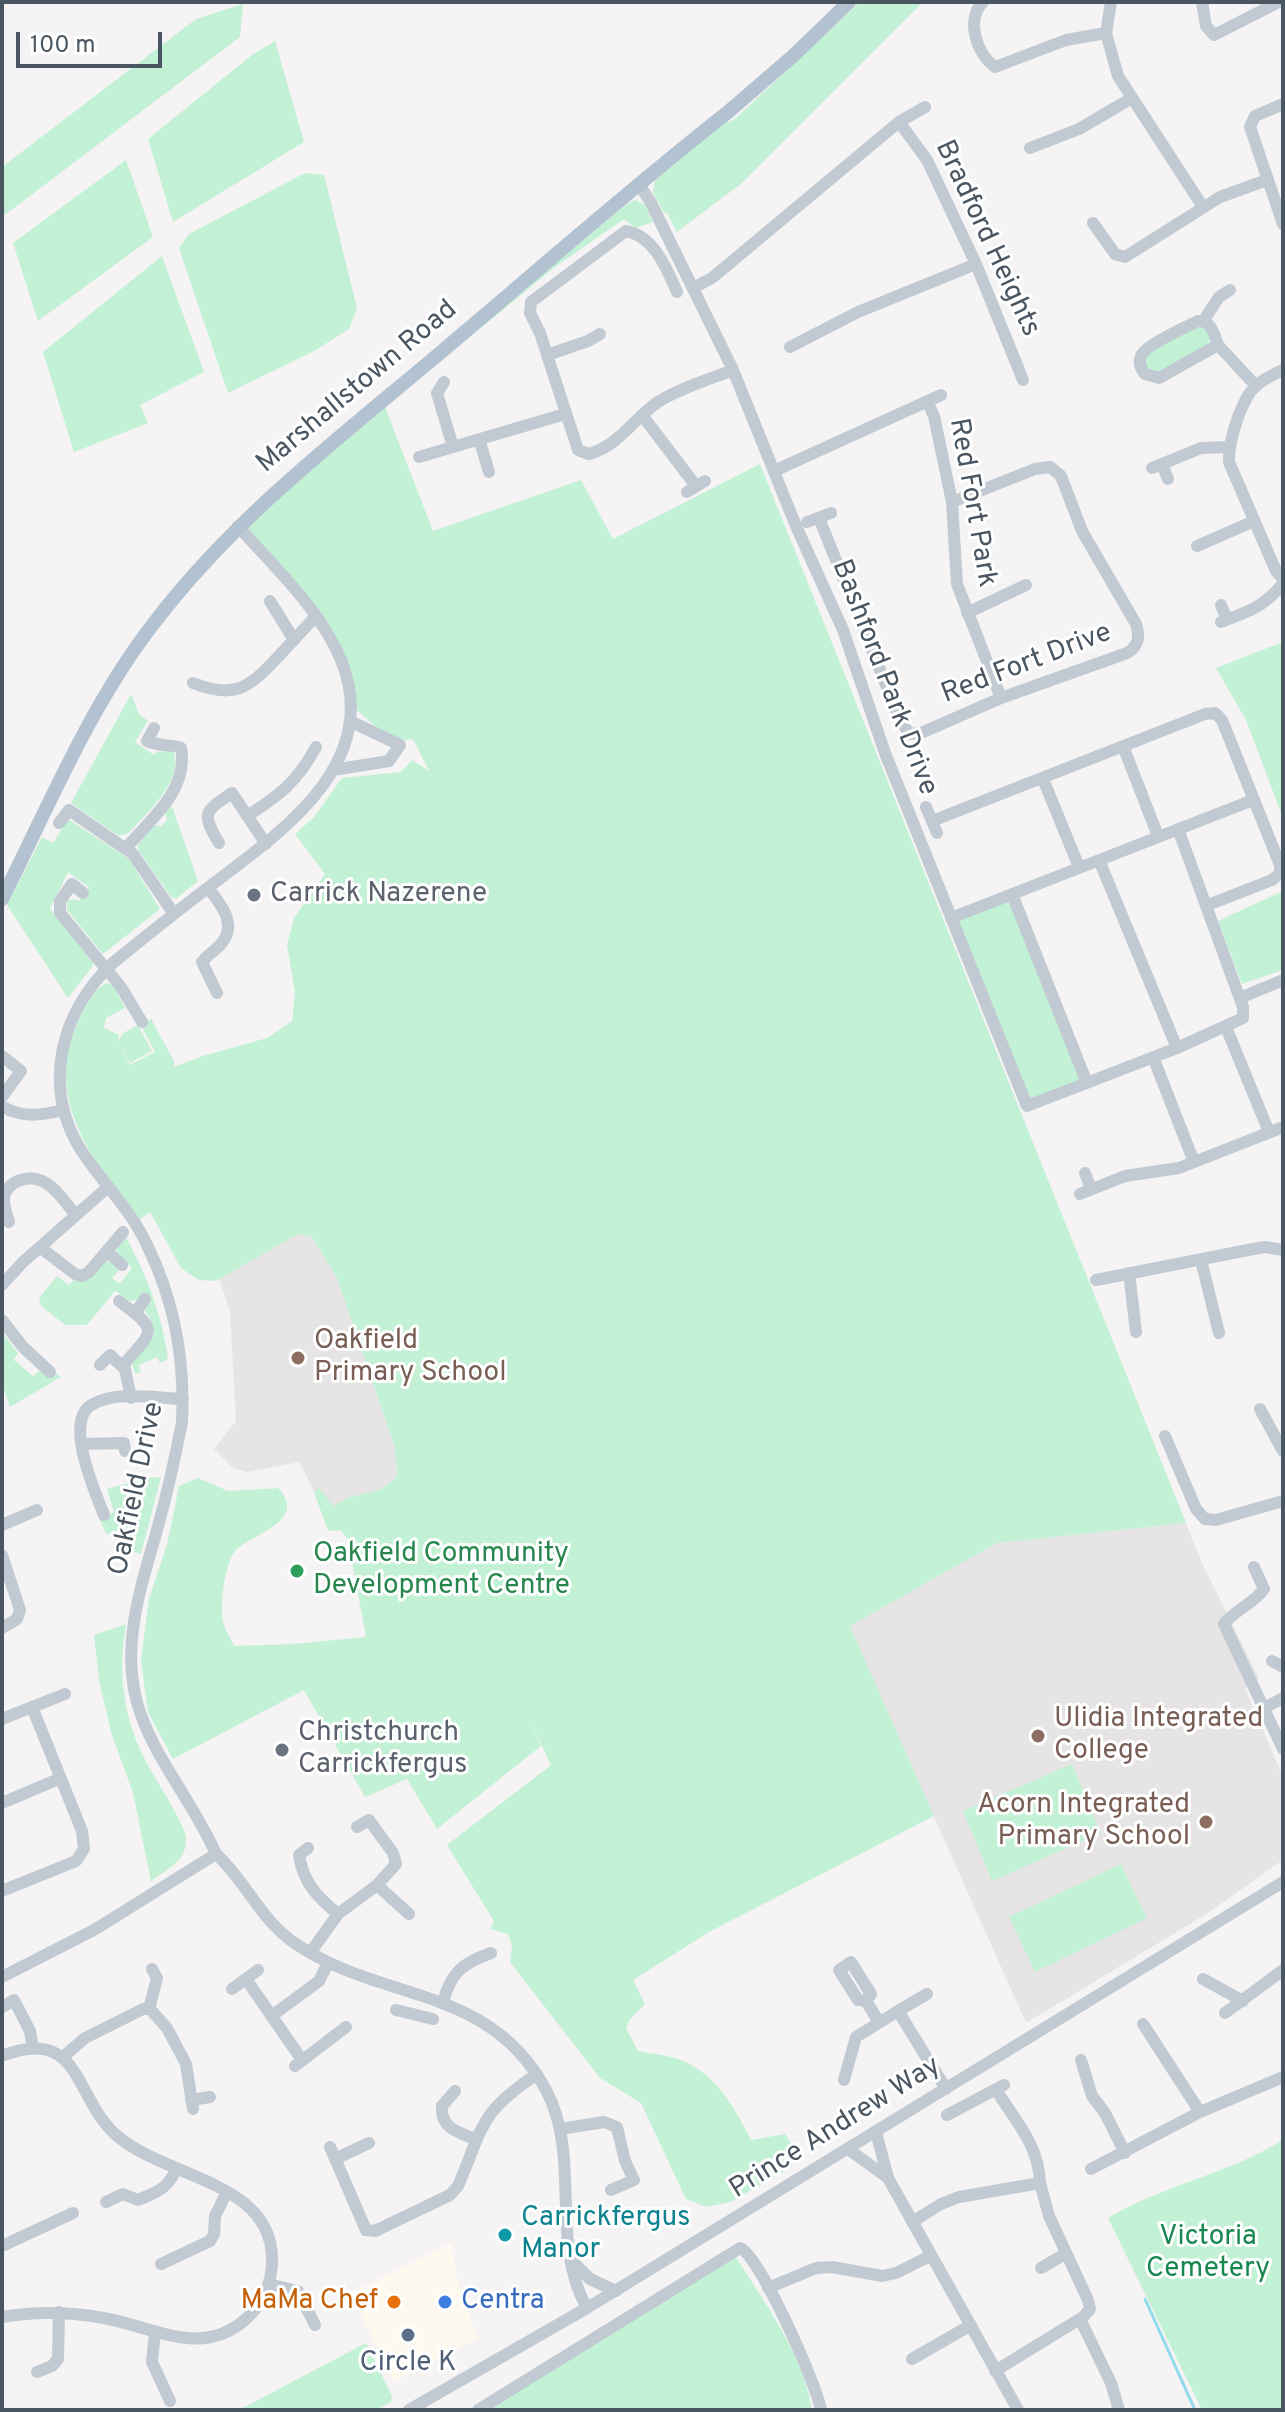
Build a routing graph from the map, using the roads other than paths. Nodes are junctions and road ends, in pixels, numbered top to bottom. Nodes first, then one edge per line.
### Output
1 (849, 2) edge
2 (983, 2) edge
3 (1111, 2) edge
4 (1202, 2) edge
5 (1279, 2) edge
6 (1106, 33) junction
7 (1132, 98) junction
8 (1283, 104) edge
9 (925, 107) dead end
10 (899, 122) junction
11 (1030, 148) dead end
12 (1267, 180) junction
13 (639, 184) junction
14 (1203, 207) junction
15 (1282, 221) edge
16 (1093, 223) dead end
17 (976, 264) junction
18 (693, 288) junction
19 (1230, 290) dead end
20 (677, 292) dead end
21 (1204, 320) junction
22 (600, 334) dead end
23 (1218, 345) junction
24 (790, 347) dead end
25 (547, 355) junction
26 (733, 370) junction
27 (1283, 370) edge
28 (1023, 380) dead end
29 (444, 382) dead end
30 (1256, 386) junction
31 (941, 395) dead end
32 (927, 401) junction
33 (565, 414) junction
34 (642, 415) junction
35 (479, 439) junction
36 (453, 447) junction
37 (1229, 447) junction
38 (419, 457) dead end
39 (774, 471) junction
40 (489, 472) dead end
41 (1168, 479) dead end
42 (696, 486) dead end
43 (952, 502) junction
44 (819, 517) dead end
45 (1254, 521) junction
46 (238, 526) junction
47 (1197, 545) dead end
48 (1283, 581) edge
49 (1026, 585) dead end
50 (1221, 605) dead end
51 (278, 606) dead end
52 (967, 613) junction
53 (315, 617) junction
54 (294, 640) junction
55 (193, 683) dead end
56 (1001, 698) junction
57 (350, 721) junction
58 (154, 728) dead end
59 (1123, 746) junction
60 (316, 747) dead end
61 (333, 770) junction
62 (1043, 779) junction
63 (1253, 800) junction
64 (926, 807) dead end
65 (247, 816) junction
66 (59, 823) dead end
67 (1178, 829) junction
68 (1158, 836) junction
69 (219, 843) dead end
70 (266, 844) junction
71 (126, 848) junction
72 (1099, 860) junction
73 (1079, 867) junction
74 (208, 888) junction
75 (83, 893) dead end
76 (1012, 894) junction
77 (2, 899) edge
78 (1208, 905) junction
79 (174, 914) junction
80 (951, 918) junction
81 (106, 969) junction
82 (1283, 980) edge
83 (217, 993) dead end
84 (1240, 998) junction
85 (142, 1022) dead end
86 (1226, 1027) junction
87 (1177, 1048) junction
88 (2, 1056) edge
89 (1153, 1057) junction
90 (1087, 1083) junction
91 (2, 1097) edge
92 (2, 1106) edge
93 (64, 1110) junction
94 (1283, 1127) edge
95 (1269, 1132) junction
96 (1194, 1162) junction
97 (1085, 1173) dead end
98 (108, 1187) junction
99 (76, 1215) junction
100 (9, 1222) dead end
101 (123, 1232) dead end
102 (41, 1248) junction
103 (1283, 1250) edge
104 (107, 1252) junction
105 (1201, 1260) junction
106 (122, 1265) dead end
107 (1129, 1273) junction
108 (1096, 1280) dead end
109 (2, 1285) edge
110 (145, 1299) dead end
111 (119, 1301) dead end
112 (135, 1313) junction
113 (2, 1320) edge
114 (1136, 1332) dead end
115 (1219, 1333) dead end
116 (100, 1365) dead end
117 (123, 1365) junction
118 (50, 1372) dead end
119 (131, 1398) junction
120 (183, 1399) junction
121 (1260, 1409) dead end
122 (1165, 1436) dead end
123 (124, 1442) dead end
124 (82, 1444) junction
125 (1283, 1451) edge
126 (1283, 1501) edge
127 (37, 1510) dead end
128 (104, 1515) dead end
129 (2, 1525) edge
130 (2, 1555) edge
131 (1254, 1567) dead end
132 (2, 1628) edge
133 (65, 1694) dead end
134 (1283, 1698) edge
135 (32, 1707) junction
136 (1264, 1708) junction
137 (2, 1719) edge
138 (1283, 1749) edge
139 (61, 1778) junction
140 (2, 1803) edge
141 (357, 1827) dead end
142 (216, 1854) junction
143 (299, 1855) dead end
144 (1283, 1882) edge
145 (377, 1885) junction
146 (2, 1891) edge
147 (338, 1914) junction
148 (409, 1914) dead end
149 (310, 1953) junction
150 (491, 1953) dead end
151 (328, 1963) junction
152 (152, 1969) dead end
153 (258, 1970) dead end
154 (1283, 1970) edge
155 (2, 1977) edge
156 (246, 1979) junction
157 (1203, 1979) dead end
158 (232, 1989) dead end
159 (412, 1993) junction
160 (927, 1994) dead end
161 (866, 2001) dead end
162 (1243, 2001) junction
163 (443, 2002) junction
164 (2, 2007) edge
165 (149, 2009) junction
166 (898, 2011) junction
167 (1225, 2013) dead end
168 (273, 2015) junction
169 (433, 2019) dead end
170 (879, 2022) junction
171 (1143, 2024) dead end
172 (346, 2027) dead end
173 (33, 2049) junction
174 (2, 2056) edge
175 (63, 2057) junction
176 (1081, 2060) dead end
177 (537, 2074) junction
178 (1283, 2077) edge
179 (844, 2080) dead end
180 (946, 2089) junction
181 (455, 2091) dead end
182 (210, 2097) dead end
183 (1200, 2112) junction
184 (947, 2115) dead end
185 (560, 2129) junction
186 (876, 2132) junction
187 (475, 2139) junction
188 (369, 2143) dead end
189 (848, 2149) junction
190 (1125, 2153) junction
191 (1091, 2169) dead end
192 (176, 2170) junction
193 (888, 2178) junction
194 (1040, 2183) junction
195 (611, 2190) dead end
196 (227, 2192) junction
197 (106, 2202) dead end
198 (73, 2213) dead end
199 (912, 2222) junction
200 (2, 2246) edge
201 (1065, 2254) junction
202 (930, 2256) junction
203 (572, 2261) junction
204 (161, 2264) dead end
205 (1041, 2268) dead end
206 (268, 2284) junction
207 (768, 2288) junction
208 (616, 2291) junction
209 (587, 2308) junction
210 (59, 2312) junction
211 (3, 2313) edge
212 (1080, 2319) junction
213 (315, 2325) dead end
214 (971, 2325) junction
215 (155, 2332) junction
216 (912, 2359) dead end
217 (995, 2371) junction
218 (37, 2372) dead end
219 (170, 2401) dead end
220 (409, 2410) edge
221 (478, 2410) edge
222 (821, 2410) edge
223 (1018, 2410) edge
224 (1119, 2410) edge

1 - 13 main road, Marshallstown Road
2 - 6 street
3 - 6 street
4 - 5 street
6 - 7 street
7 - 11 street
7 - 14 street
8 - 12 street
9 - 10 street, Bradford Heights
10 - 17 street, Bradford Heights
10 - 18 street, Bradford Heights
12 - 14 street
12 - 15 street
13 - 18 street
13 - 46 main road, Marshallstown Road
14 - 16 street
17 - 24 street
17 - 28 street, Bradford Heights
18 - 26 street
19 - 21 street
20 - 25 street
21 - 23 street
21 - 23 street
22 - 25 street
23 - 30 street
25 - 33 street
26 - 34 street
26 - 39 street, Bashford Park Drive
27 - 30 street
29 - 36 street
30 - 37 street
31 - 32 street, Red Fort Park
32 - 39 street, Red Fort Park
32 - 43 street, Red Fort Park
33 - 34 street
33 - 35 street
34 - 42 street
35 - 36 street
35 - 40 street
36 - 38 street
37 - 41 street
37 - 45 street
39 - 80 street, Bashford Park Drive
43 - 52 street, Red Fort Park
43 - 56 street, Red Fort Drive
44 - 56 street, Red Fort Drive
45 - 47 street
45 - 48 street
46 - 53 street, Oakfield Drive
46 - 77 main road, Marshallstown Road
48 - 50 street
49 - 52 street, Red Fort Park
51 - 54 street
52 - 56 street, Red Fort Park
53 - 54 street
53 - 57 street, Oakfield Drive
54 - 55 street
57 - 61 street, Oakfield Drive
57 - 61 street
58 - 71 street
59 - 62 street
59 - 63 street
59 - 68 street
60 - 65 street
61 - 70 street, Oakfield Drive
62 - 64 street
62 - 73 street
63 - 67 street
63 - 78 street
65 - 69 street
65 - 70 street
66 - 71 street
67 - 68 street
67 - 78 street
68 - 72 street
70 - 74 street, Oakfield Drive
71 - 79 street
72 - 73 street
72 - 87 street
73 - 76 street
74 - 79 street, Oakfield Drive
74 - 83 street
75 - 81 street
76 - 80 street
76 - 90 street
78 - 84 street
79 - 81 street, Oakfield Drive
80 - 90 street, Bashford Park Drive
81 - 85 street
81 - 93 street, Oakfield Drive
82 - 84 street
84 - 86 street
86 - 87 street
86 - 95 street
87 - 89 street
88 - 91 street
89 - 90 street
89 - 96 street
92 - 93 street
93 - 98 street, Oakfield Drive
94 - 95 street
95 - 96 street
96 - 97 street
98 - 99 street
98 - 120 street, Oakfield Drive
99 - 100 street
99 - 102 street
101 - 104 street
102 - 104 street
102 - 109 street
103 - 105 street
104 - 106 street
105 - 107 street
105 - 115 street
107 - 108 street
107 - 114 street
110 - 112 street
111 - 112 street
112 - 117 street
113 - 118 street
116 - 117 street
117 - 119 street
119 - 120 street
119 - 124 street
120 - 142 street, Oakfield Drive
121 - 125 street
122 - 126 street
123 - 124 street
124 - 128 street
127 - 129 street
130 - 132 street
131 - 136 street
133 - 135 street
134 - 136 street
135 - 137 street
135 - 139 street
136 - 138 street
139 - 140 street
139 - 146 street
141 - 145 street
142 - 149 street, Oakfield Drive
142 - 155 street
143 - 147 street
144 - 180 street, Prince Andrew Way
145 - 147 street
145 - 148 street
147 - 149 street
149 - 151 street, Oakfield Drive
150 - 163 street
151 - 159 street, Oakfield Drive
151 - 168 street
152 - 165 street
153 - 156 street
154 - 162 street
156 - 158 street
156 - 168 street
157 - 162 street
159 - 163 street, Oakfield Drive
159 - 169 street
160 - 166 street
161 - 170 street
162 - 167 street
163 - 177 street, Oakfield Drive
164 - 173 street
165 - 175 street
165 - 182 street
166 - 170 street
166 - 180 street
168 - 172 street
170 - 179 street
171 - 183 street
173 - 174 street
173 - 175 street
175 - 192 street
176 - 190 street
177 - 185 street, Oakfield Drive
177 - 187 street
178 - 183 street
180 - 186 street, Prince Andrew Way
181 - 187 street
183 - 190 street
184 - 194 street
185 - 195 street
185 - 203 street, Oakfield Drive
186 - 189 street, Prince Andrew Way
186 - 193 street
187 - 188 street
189 - 193 street
189 - 208 street, Prince Andrew Way
190 - 191 street
192 - 196 street
192 - 197 street
193 - 199 street
194 - 199 street
194 - 201 street
196 - 204 street
196 - 206 street
198 - 200 street
199 - 202 street
201 - 205 street
201 - 212 street
202 - 207 street
202 - 214 street
203 - 208 street
203 - 209 street, Oakfield Drive
206 - 213 street
206 - 215 street
207 - 221 street
207 - 222 street
208 - 209 street, Prince Andrew Way
209 - 220 street, Prince Andrew Way
210 - 211 street
210 - 215 street
210 - 218 street
212 - 217 street
212 - 224 street
214 - 216 street
214 - 217 street
215 - 219 street
217 - 223 street

